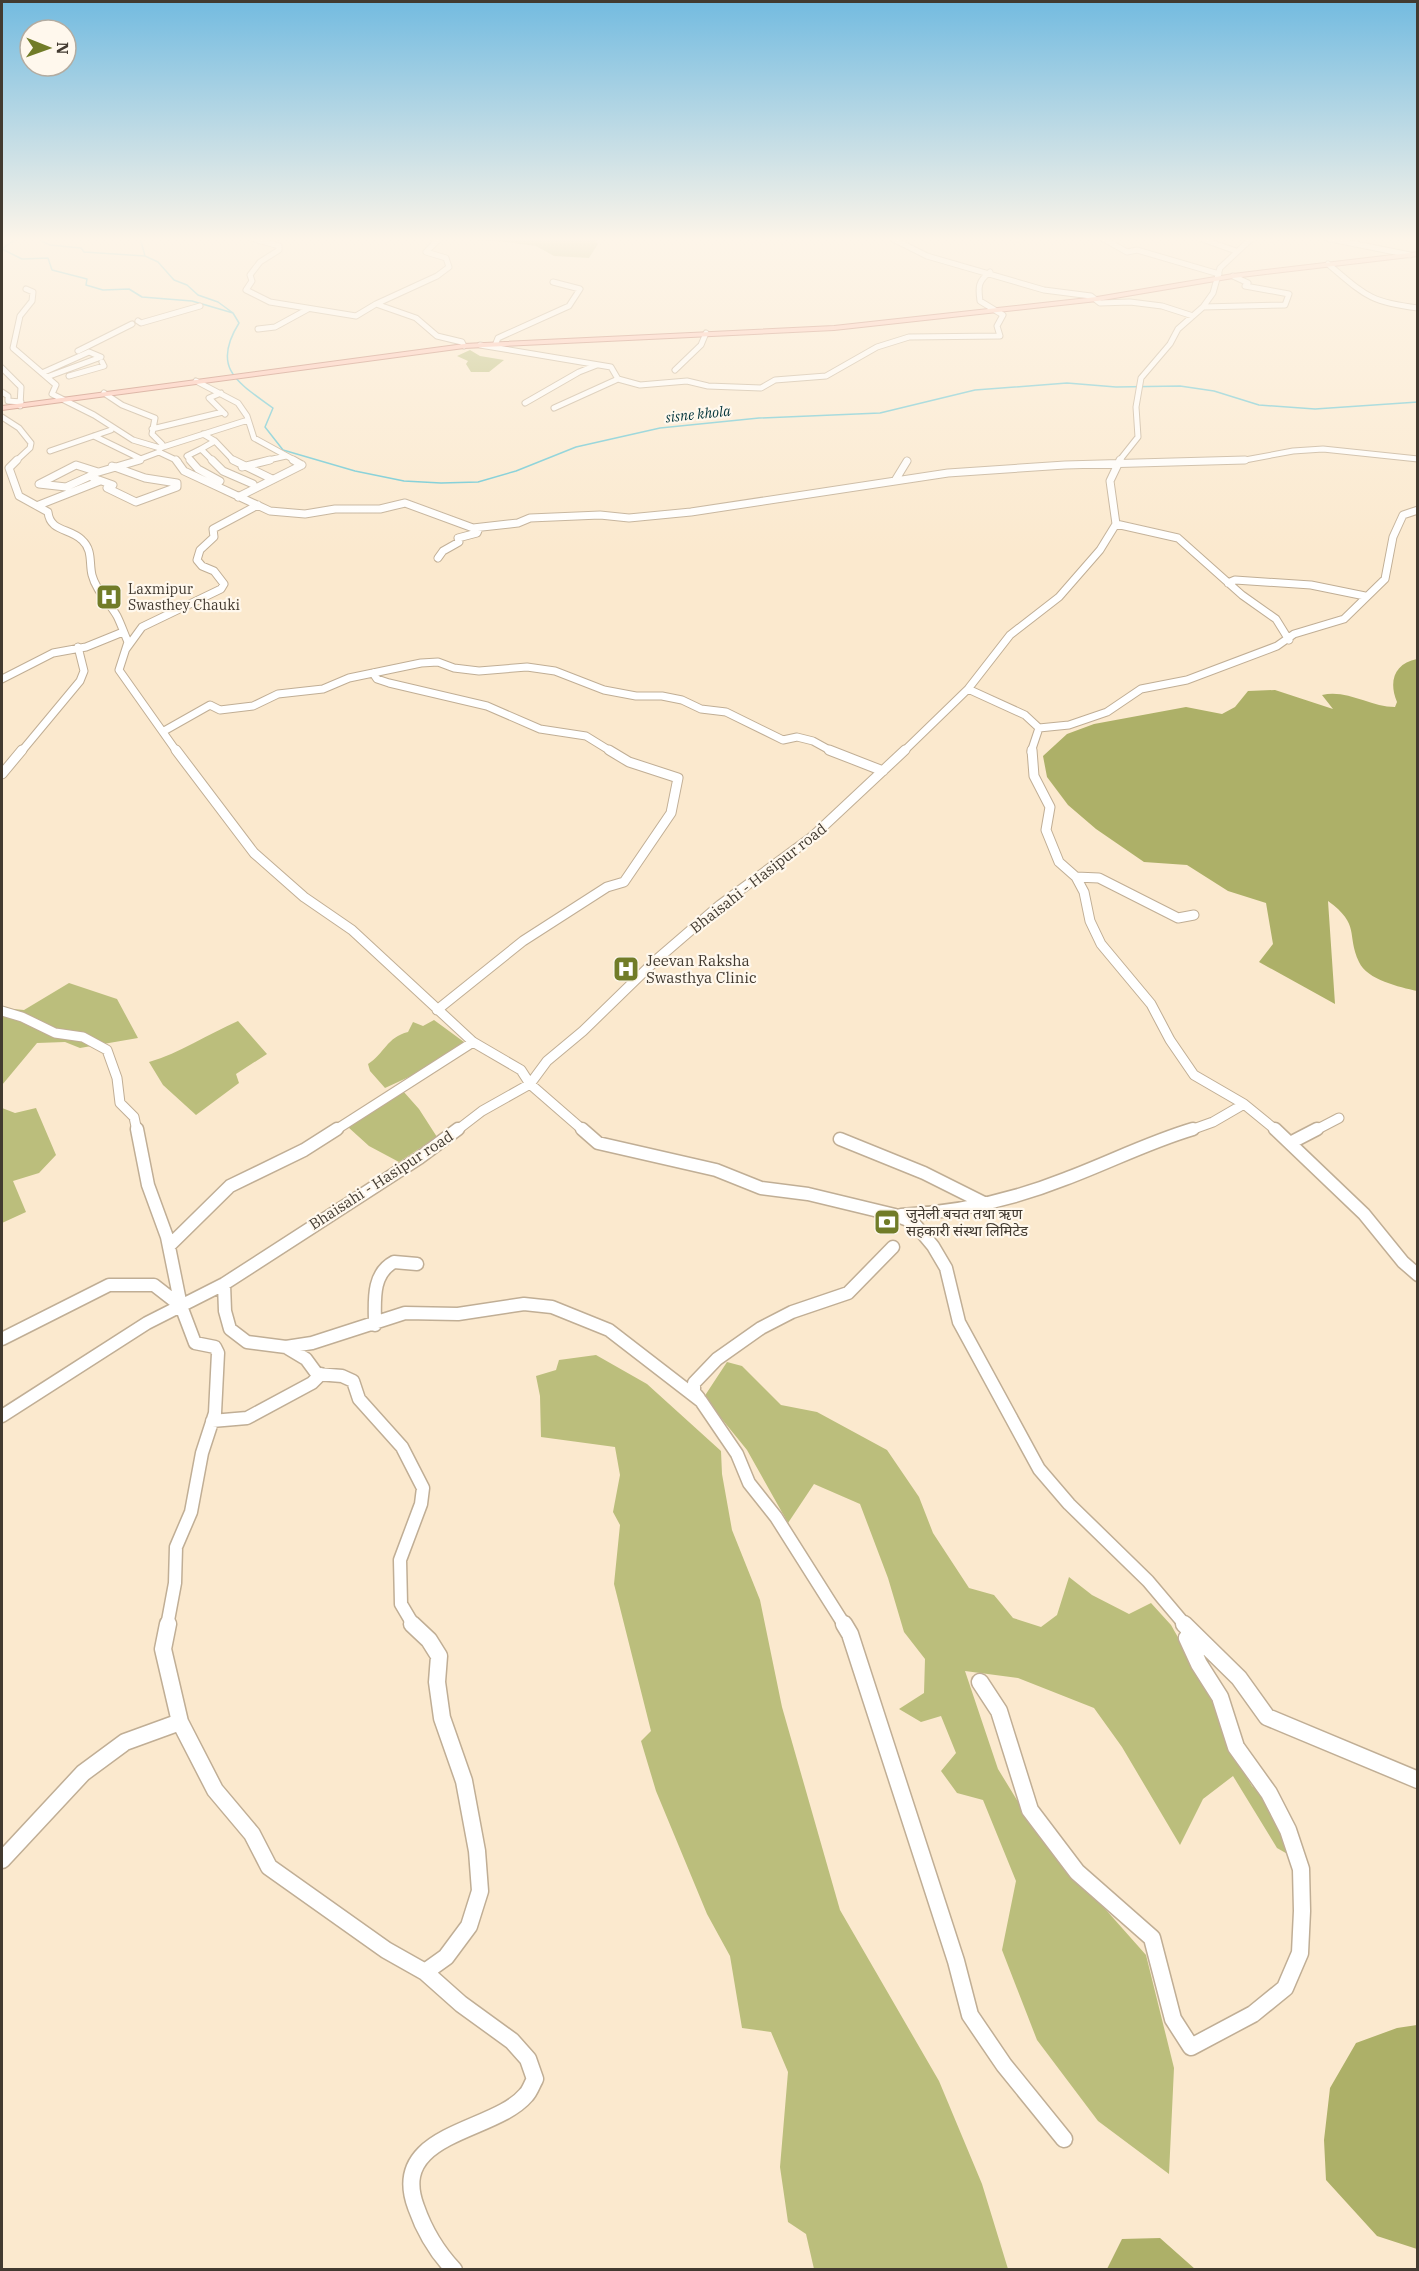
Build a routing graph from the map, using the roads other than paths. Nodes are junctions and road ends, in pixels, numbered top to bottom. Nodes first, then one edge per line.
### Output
1 (13, 344) edge
2 (94, 344) edge
3 (496, 344) edge
4 (701, 344) edge
5 (886, 344) edge
6 (1170, 344) edge
7 (480, 345) junction
8 (464, 346) joint
9 (102, 362) dead end
10 (600, 364) junction
11 (2, 368) edge
12 (675, 370) dead end
13 (44, 375) junction
14 (618, 379) junction
15 (195, 381) junction
16 (2, 392) edge
17 (104, 393) junction
18 (221, 393) junction
19 (64, 399) junction
20 (21, 404) junction
21 (525, 404) dead end
22 (2, 408) edge
23 (554, 408) dead end
24 (223, 412) junction
25 (2, 417) edge
26 (248, 420) junction
27 (232, 424) junction
28 (152, 429) junction
29 (111, 430) junction
30 (203, 434) junction
31 (94, 436) junction
32 (216, 441) junction
33 (201, 449) junction
34 (159, 450) junction
35 (50, 451) dead end
36 (286, 456) junction
37 (1418, 459) edge
38 (144, 460) junction
39 (907, 461) dead end
40 (1117, 464) junction
41 (112, 466) junction
42 (242, 467) junction
43 (98, 472) junction
44 (90, 476) junction
45 (272, 479) junction
46 (896, 479) junction
47 (99, 480) junction
48 (253, 484) dead end
49 (246, 493) junction
50 (238, 497) junction
51 (39, 505) junction
52 (258, 505) junction
53 (1418, 510) edge
54 (1116, 524) junction
55 (479, 528) junction
56 (438, 558) dead end
57 (1228, 583) junction
58 (1365, 596) junction
59 (123, 632) junction
60 (1288, 640) junction
61 (78, 647) junction
62 (126, 649) junction
63 (373, 673) junction
64 (2, 679) edge
65 (968, 689) junction
66 (1040, 728) junction
67 (164, 731) junction
68 (883, 771) junction
69 (2, 774) edge
70 (1076, 877) junction
71 (1194, 915) dead end
72 (437, 1010) junction
73 (2, 1011) edge
74 (473, 1042) junction
75 (530, 1084) junction
76 (1244, 1104) junction
77 (1339, 1118) dead end
78 (840, 1138) dead end
79 (1290, 1143) junction
80 (988, 1205) junction
81 (895, 1215) junction
82 (169, 1246) junction
83 (893, 1247) dead end
84 (417, 1264) dead end
85 (1418, 1275) edge
86 (224, 1284) junction
87 (181, 1306) junction
88 (375, 1325) junction
89 (2, 1339) edge
90 (286, 1347) junction
91 (321, 1374) junction
92 (701, 1401) junction
93 (2, 1416) edge
94 (212, 1421) junction
95 (1192, 1633) junction
96 (980, 1682) dead end
97 (180, 1722) junction
98 (1418, 1780) edge
99 (2, 1860) edge
100 (425, 1972) junction
101 (1064, 2139) dead end
102 (454, 2270) edge

1 - 13 street
2 - 13 street
3 - 7 main road
4 - 12 street
5 - 14 street
6 - 40 street
7 - 8 main road
7 - 10 street
8 - 15 main road
9 - 13 street
10 - 14 street
10 - 21 street
11 - 20 street
13 - 13 street
13 - 19 street
14 - 23 street
15 - 17 main road
15 - 18 street
16 - 20 street
17 - 19 main road
17 - 28 street
18 - 24 street
18 - 26 street
19 - 20 main road
19 - 29 street
20 - 22 main road
24 - 27 street
24 - 28 street
25 - 51 street
26 - 27 street
26 - 36 street
27 - 30 street
28 - 34 street
29 - 31 street
29 - 34 street
30 - 32 street
30 - 34 street
31 - 35 street
31 - 38 street
32 - 33 street
32 - 42 street
33 - 48 street
33 - 49 street
34 - 38 street
34 - 50 street
36 - 42 street
36 - 45 street
37 - 40 street
38 - 41 street
39 - 46 street
40 - 46 street
40 - 54 street
41 - 43 street
41 - 47 street
42 - 45 street
43 - 44 street
43 - 44 street
44 - 47 street
45 - 49 street
46 - 55 street
47 - 51 street
49 - 50 street
50 - 52 street
51 - 59 street
52 - 55 street
52 - 62 street
53 - 58 street
54 - 57 street
54 - 65 street, Bhaisahi - Hasipur road
55 - 56 street
57 - 58 street
57 - 60 street
58 - 60 street
59 - 61 street
59 - 62 street
60 - 66 street
61 - 64 street
61 - 69 street
62 - 67 street
63 - 67 street
63 - 68 street
63 - 72 street
65 - 66 street
65 - 68 street, Bhaisahi - Hasipur road
66 - 70 street
67 - 72 street
68 - 75 street, Bhaisahi - Hasipur road
70 - 71 street
70 - 76 street
72 - 74 street
73 - 82 street
74 - 75 street
74 - 82 street
75 - 81 street
75 - 86 street, Bhaisahi - Hasipur road
76 - 79 street
76 - 80 street
77 - 79 street
78 - 80 street
79 - 85 street
80 - 81 street
81 - 95 street
82 - 87 street
83 - 92 street
84 - 88 street
86 - 87 street, Bhaisahi - Hasipur road
86 - 90 street
87 - 89 street
87 - 93 street, Bhaisahi - Hasipur road
87 - 94 street
88 - 90 street
88 - 92 street
90 - 91 street
91 - 94 street
91 - 100 street
92 - 101 street
94 - 97 street
95 - 96 street
95 - 98 street
97 - 99 street
97 - 100 street
100 - 102 street

